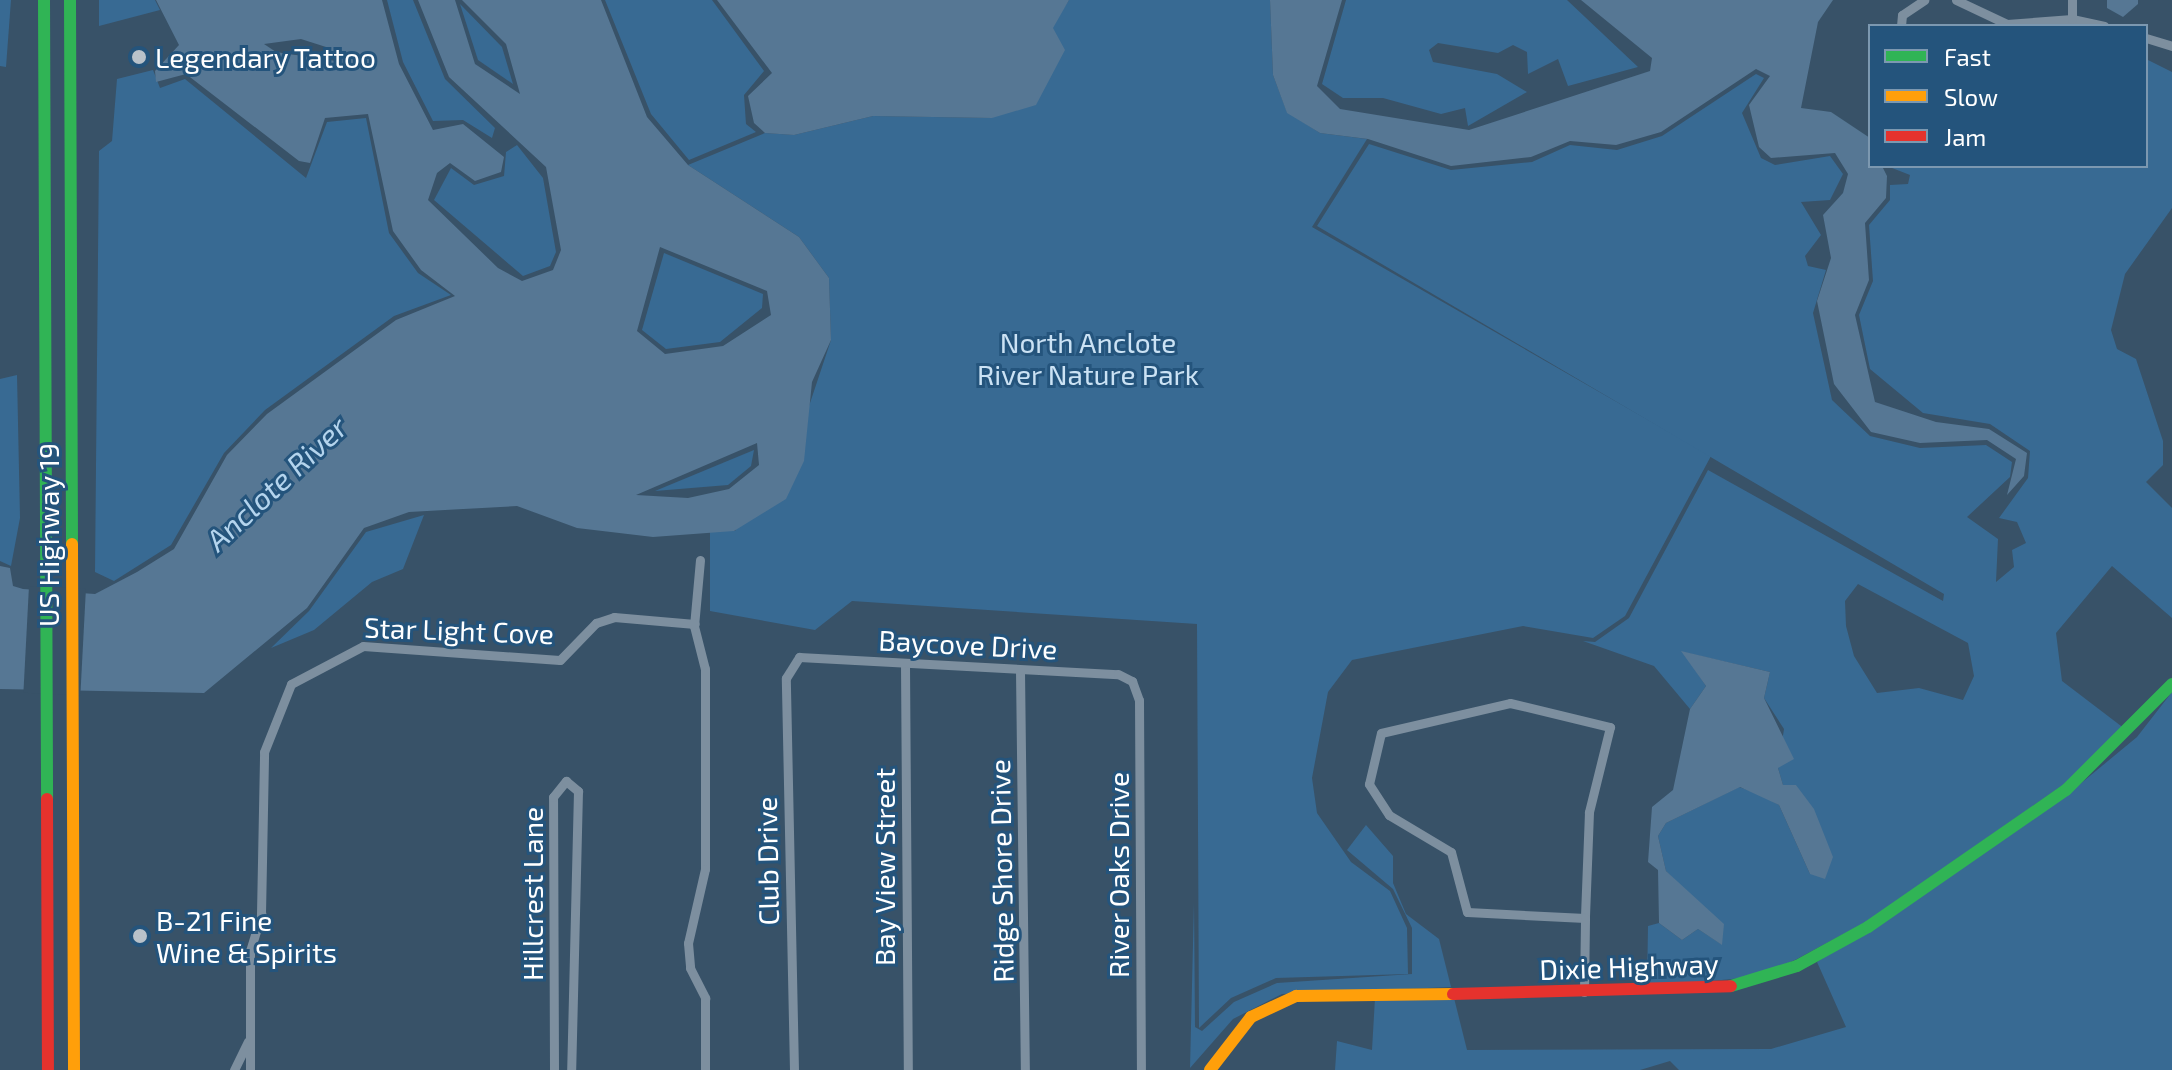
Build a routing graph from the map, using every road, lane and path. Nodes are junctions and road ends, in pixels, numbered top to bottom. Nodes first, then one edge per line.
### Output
1 (44, 0) edge
2 (70, 0) edge
3 (1924, 0) edge
4 (1957, 0) edge
5 (2072, 0) edge
6 (2072, 19) junction
7 (1901, 24) edge
8 (2095, 24) edge
9 (45, 37) junction
10 (2148, 39) edge
11 (2172, 46) edge
12 (70, 76) junction
13 (700, 560) dead end
14 (695, 624) junction
15 (799, 657) joint
16 (905, 664) junction
17 (1020, 671) junction
18 (1132, 681) joint
19 (2172, 684) edge
20 (1585, 918) junction
21 (1584, 992) junction
22 (248, 1041) junction
23 (48, 1070) edge
24 (74, 1070) edge
25 (234, 1070) edge
26 (250, 1070) edge
27 (554, 1070) edge
28 (571, 1070) edge
29 (705, 1070) edge
30 (794, 1070) edge
31 (908, 1070) edge
32 (1025, 1070) edge
33 (1141, 1070) edge
34 (1210, 1070) edge

1 - 9 main road, US Highway 19
2 - 12 main road, US Highway 19
3 - 7 street
4 - 6 street
5 - 6 street
6 - 8 street
9 - 12 main road
9 - 23 main road, US Highway 19
10 - 11 street
12 - 24 main road, US Highway 19
13 - 14 street
14 - 22 street, Star Light Cove
14 - 29 street
15 - 16 street, Baycove Drive
15 - 30 street, Club Drive
16 - 17 street, Baycove Drive
16 - 31 street, Bay View Street
17 - 18 street, Baycove Drive
17 - 32 street, Ridge Shore Drive
18 - 33 street, River Oaks Drive
19 - 21 main road, Dixie Highway
20 - 20 street
20 - 21 street
21 - 34 main road, Dixie Highway
22 - 25 street, Star Light Cove
22 - 26 street, Star Light Cove
27 - 28 street, Hillcrest Lane

